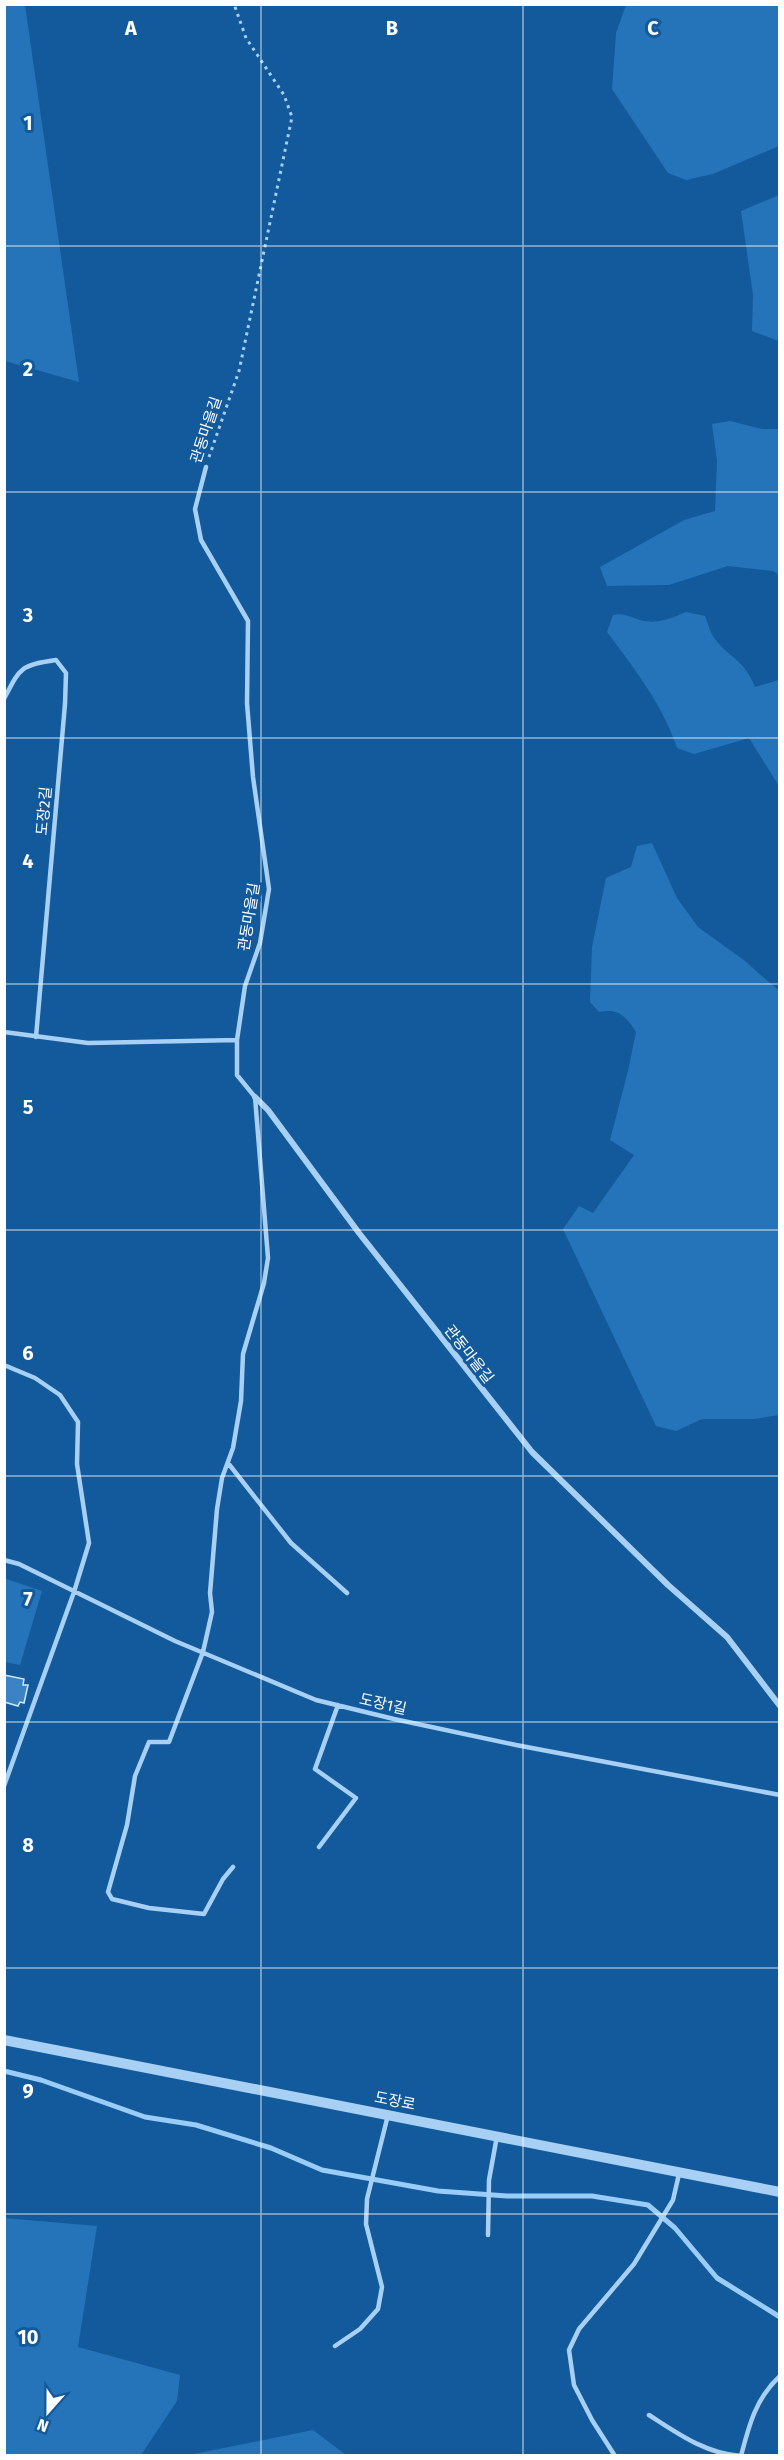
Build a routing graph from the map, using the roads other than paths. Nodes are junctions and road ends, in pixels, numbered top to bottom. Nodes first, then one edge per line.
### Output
1 (206, 467) road end
2 (4, 699) edge
3 (4, 1032) edge
4 (36, 1037) junction
5 (237, 1040) junction
6 (255, 1096) junction
7 (4, 1365) edge
8 (228, 1462) junction
9 (4, 1560) edge
10 (74, 1592) junction
11 (347, 1593) dead end
12 (203, 1652) junction
13 (338, 1705) junction
14 (780, 1706) edge
15 (4, 1786) edge
16 (780, 1795) edge
17 (319, 1847) dead end
18 (233, 1867) dead end
19 (4, 2040) edge
20 (388, 2115) junction
21 (497, 2136) junction
22 (679, 2172) junction
23 (780, 2192) edge
24 (488, 2235) dead end
25 (335, 2346) dead end
26 (779, 2379) edge
27 (649, 2415) dead end
28 (615, 2456) edge

1 - 5 lane, 관동마을길
2 - 4 lane, 도장2길
3 - 4 lane
4 - 5 lane
5 - 6 lane, 관동마을길
6 - 8 lane
6 - 14 street, 관동마을길
7 - 10 lane
8 - 11 lane
8 - 12 lane
9 - 10 lane, 도장1길
10 - 12 lane, 도장1길
10 - 15 lane
12 - 13 lane, 도장1길
12 - 18 lane
13 - 16 lane, 도장1길
13 - 17 lane
19 - 20 street, 도장로
20 - 21 street, 도장로
20 - 25 lane
21 - 22 street, 도장로
21 - 24 lane
22 - 23 street, 도장로
22 - 28 lane
26 - 27 lane

